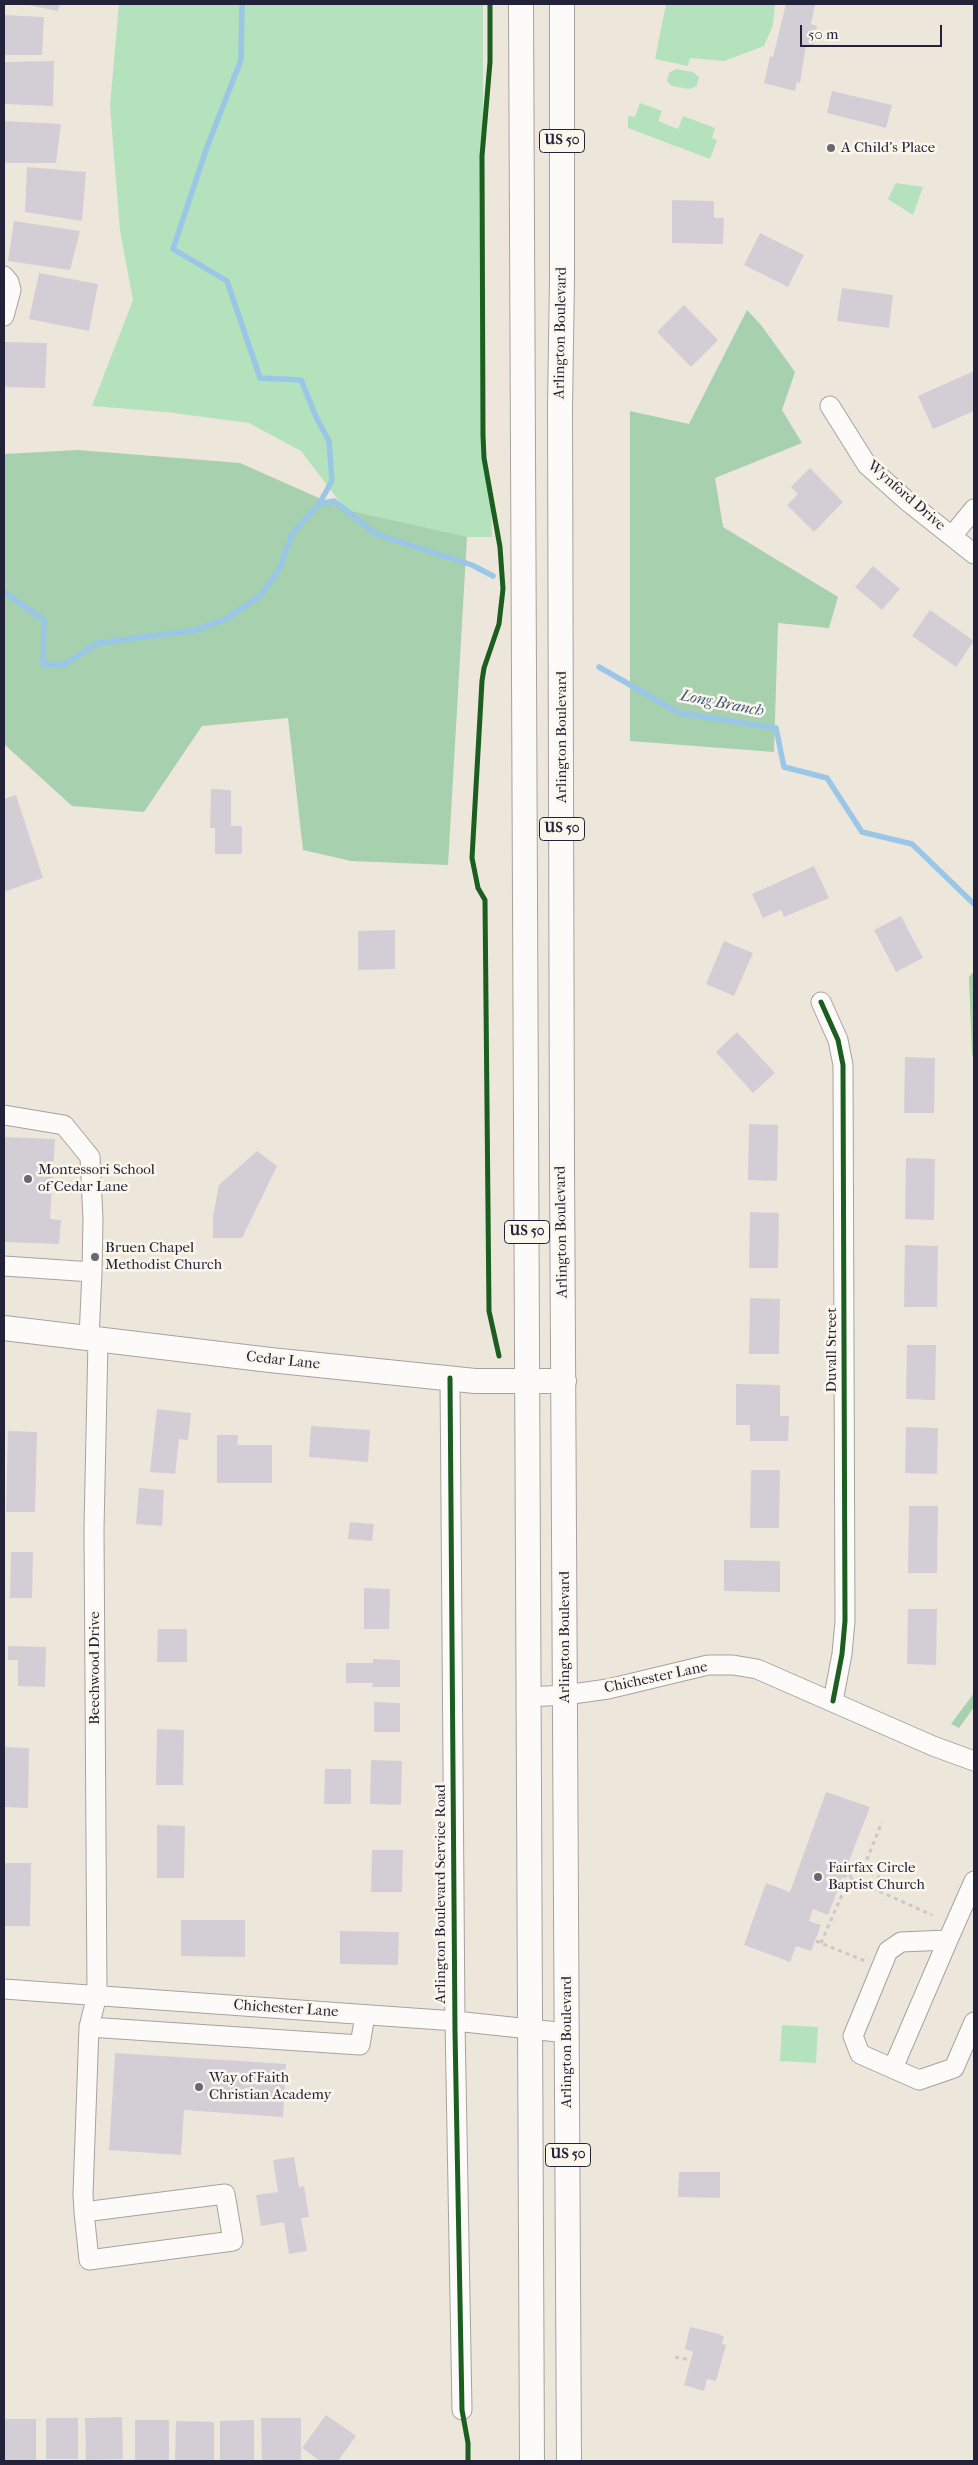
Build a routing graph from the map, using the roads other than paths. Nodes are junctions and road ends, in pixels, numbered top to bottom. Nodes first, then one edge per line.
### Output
1 (521, 4) edge
2 (562, 4) edge
3 (4, 276) edge
4 (4, 316) edge
5 (830, 406) dead end
6 (974, 510) edge
7 (952, 536) junction
8 (974, 554) edge
9 (821, 1002) dead end
10 (4, 1115) edge
11 (4, 1266) edge
12 (92, 1272) junction
13 (4, 1328) edge
14 (93, 1339) junction
15 (450, 1378) junction
16 (527, 1381) junction
17 (564, 1381) junction
18 (528, 1696) junction
19 (565, 1696) junction
20 (833, 1701) junction
21 (974, 1761) edge
22 (974, 1881) edge
23 (948, 1940) junction
24 (4, 1988) edge
25 (97, 1995) junction
26 (365, 2014) junction
27 (455, 2021) junction
28 (974, 2022) edge
29 (90, 2027) junction
30 (530, 2029) junction
31 (567, 2033) junction
32 (893, 2068) junction
33 (84, 2212) junction
34 (462, 2410) dead end
35 (532, 2461) edge
36 (569, 2461) edge

1 - 16 main road, US 50
2 - 17 main road, Arlington Boulevard / US 50
3 - 4 street
5 - 7 street, Wynford Drive
6 - 7 street
7 - 8 street, Wynford Drive
9 - 20 street, Duvall Street
10 - 12 street, Beechwood Drive
11 - 12 street
12 - 14 street, Beechwood Drive
13 - 14 main road, Cedar Lane
14 - 15 main road, Cedar Lane
14 - 25 street, Beechwood Drive
15 - 16 main road, Cedar Lane
15 - 27 street, Arlington Boulevard Service Road
16 - 17 main road, Cedar Lane
16 - 18 main road, US 50
17 - 19 main road, Arlington Boulevard / US 50
18 - 19 street, Chichester Lane
18 - 30 main road, US 50
19 - 20 street, Chichester Lane
19 - 31 main road, Arlington Boulevard / US 50
20 - 21 street, Chichester Lane
22 - 23 street
23 - 32 street
23 - 32 street
24 - 25 street, Chichester Lane
25 - 26 street, Chichester Lane
25 - 29 street, Beechwood Drive
26 - 27 street, Chichester Lane
26 - 29 street
27 - 30 street, Chichester Lane
27 - 34 street, Arlington Boulevard Service Road
28 - 32 street
29 - 33 street, Beechwood Drive
30 - 31 street, Chichester Lane
30 - 35 main road, US 50
31 - 36 main road, Arlington Boulevard / US 50
33 - 33 street, Beechwood Drive

